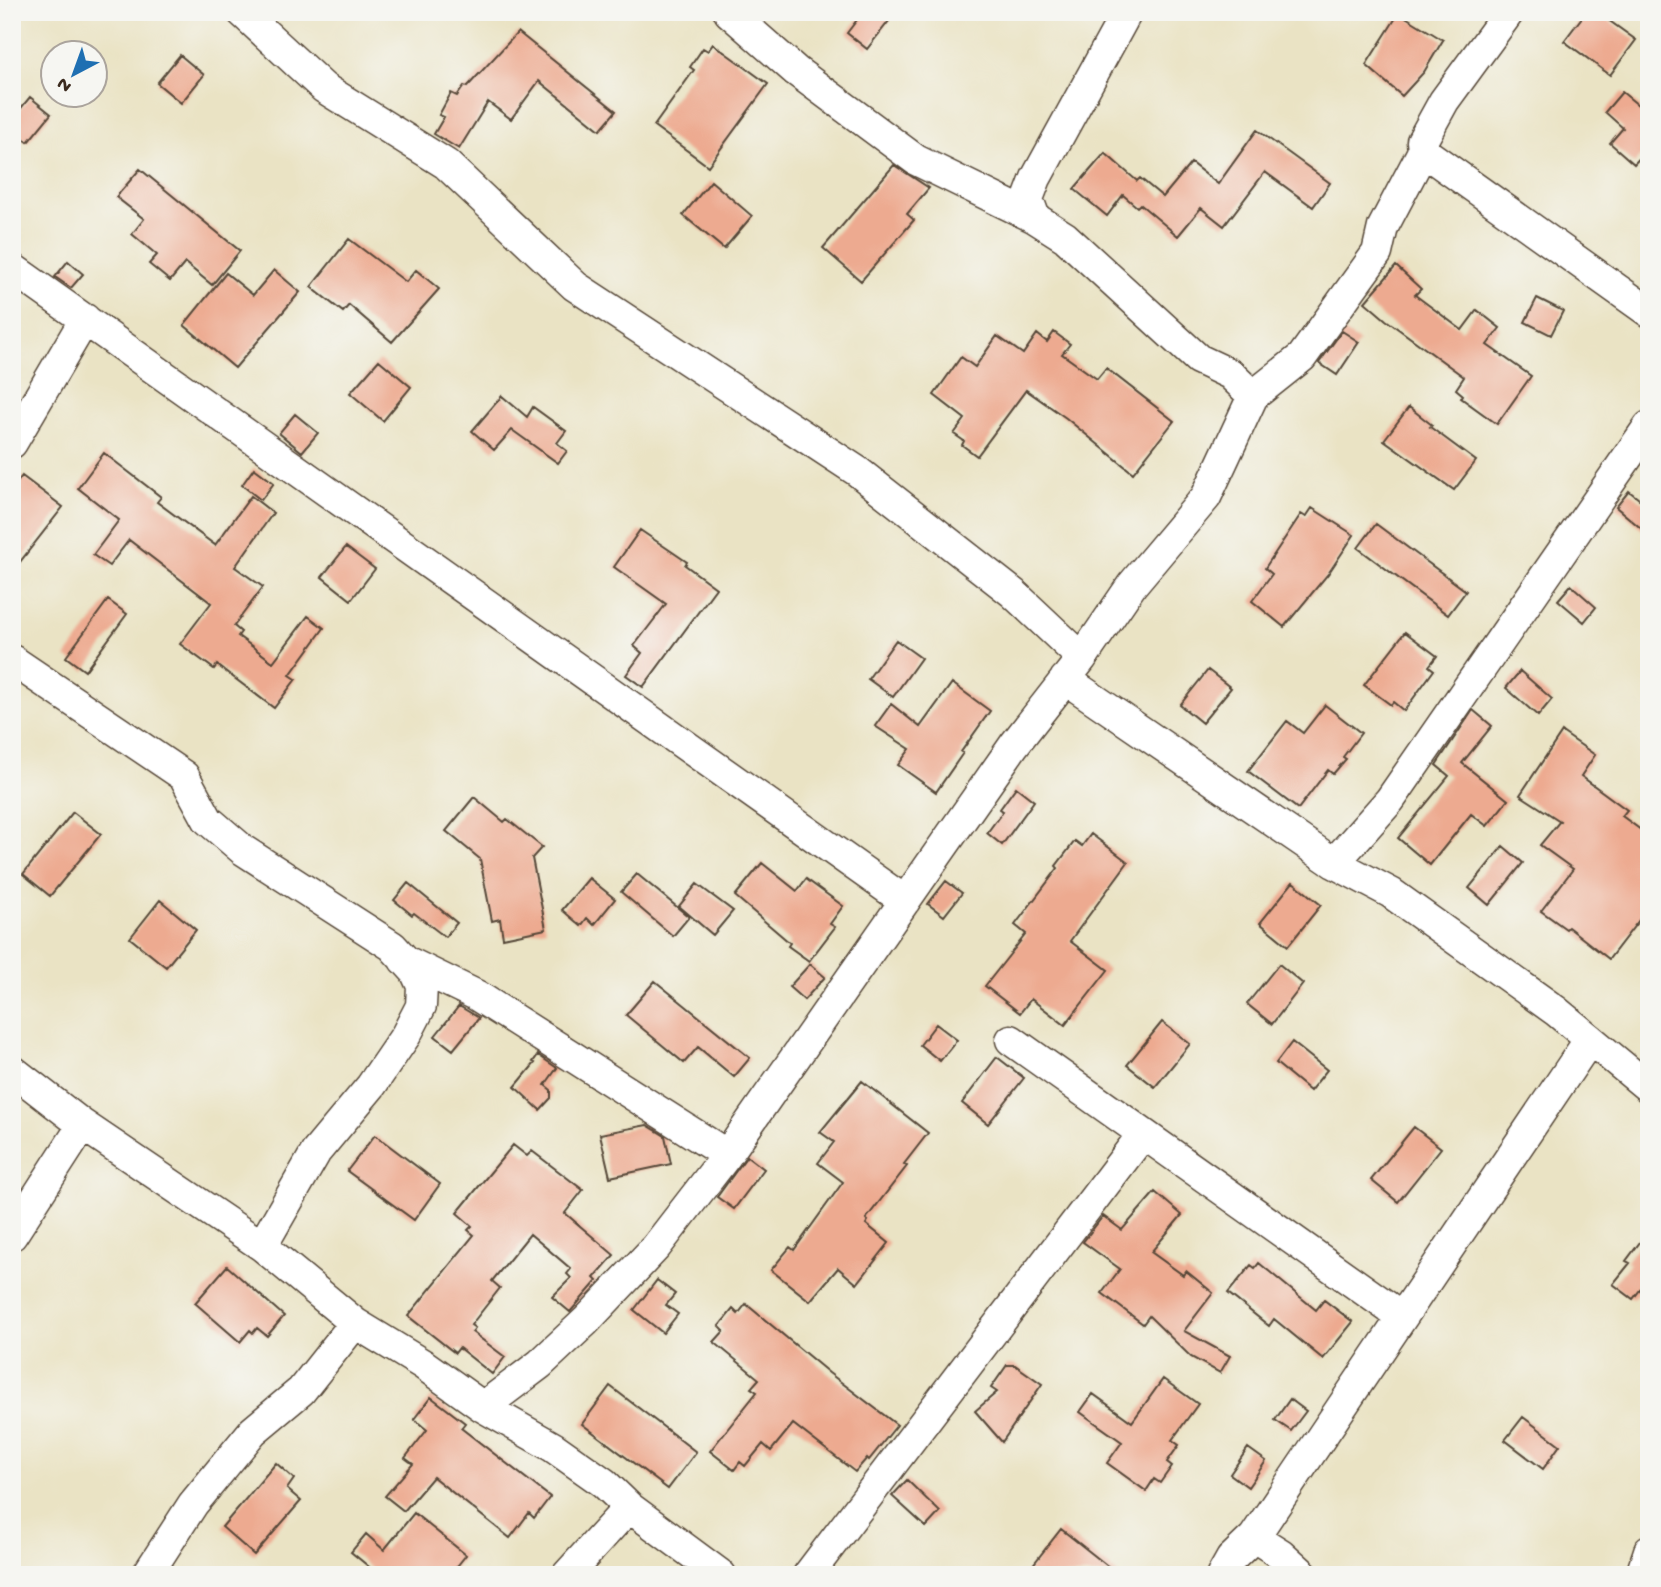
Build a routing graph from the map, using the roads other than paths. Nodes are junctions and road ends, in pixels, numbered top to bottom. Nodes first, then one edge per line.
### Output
1 (242, 12) edge
2 (729, 12) edge
3 (1127, 12) edge
4 (1509, 12) edge
5 (1423, 151) junction
6 (1035, 218) junction
7 (12, 268) edge
8 (1649, 312) edge
9 (85, 319) junction
10 (1253, 396) junction
11 (1649, 426) edge
12 (12, 443) edge
13 (12, 660) edge
14 (1073, 669) junction
15 (1334, 863) junction
16 (905, 901) junction
17 (404, 959) junction
18 (1590, 1039) junction
19 (1011, 1040) dead end
20 (12, 1070) edge
21 (1649, 1088) edge
22 (83, 1125) junction
23 (1143, 1134) junction
24 (727, 1156) junction
25 (12, 1235) edge
26 (262, 1246) junction
27 (1402, 1317) junction
28 (355, 1323) junction
29 (483, 1407) junction
30 (629, 1507) junction
31 (1254, 1537) junction
32 (1649, 1550) edge
33 (147, 1575) edge
34 (567, 1575) edge
35 (721, 1575) edge
36 (808, 1575) edge
37 (1222, 1575) edge
38 (1304, 1575) edge
39 (1641, 1575) edge

1 - 14 street
2 - 6 street
3 - 6 street
4 - 5 street
5 - 8 street
5 - 10 street
6 - 10 street
7 - 9 street
9 - 12 street
9 - 16 street
10 - 14 street
11 - 15 street
13 - 17 street
14 - 15 street
14 - 16 street
15 - 18 street
16 - 24 street
17 - 24 street
17 - 26 street
18 - 21 street
18 - 27 street
19 - 23 street
20 - 22 street
22 - 25 street
22 - 26 street
23 - 27 street
23 - 36 street
24 - 29 street
26 - 28 street
27 - 31 street
28 - 29 street
28 - 33 street
29 - 30 street
30 - 34 street
30 - 35 street
31 - 37 street
31 - 38 street
32 - 39 street

